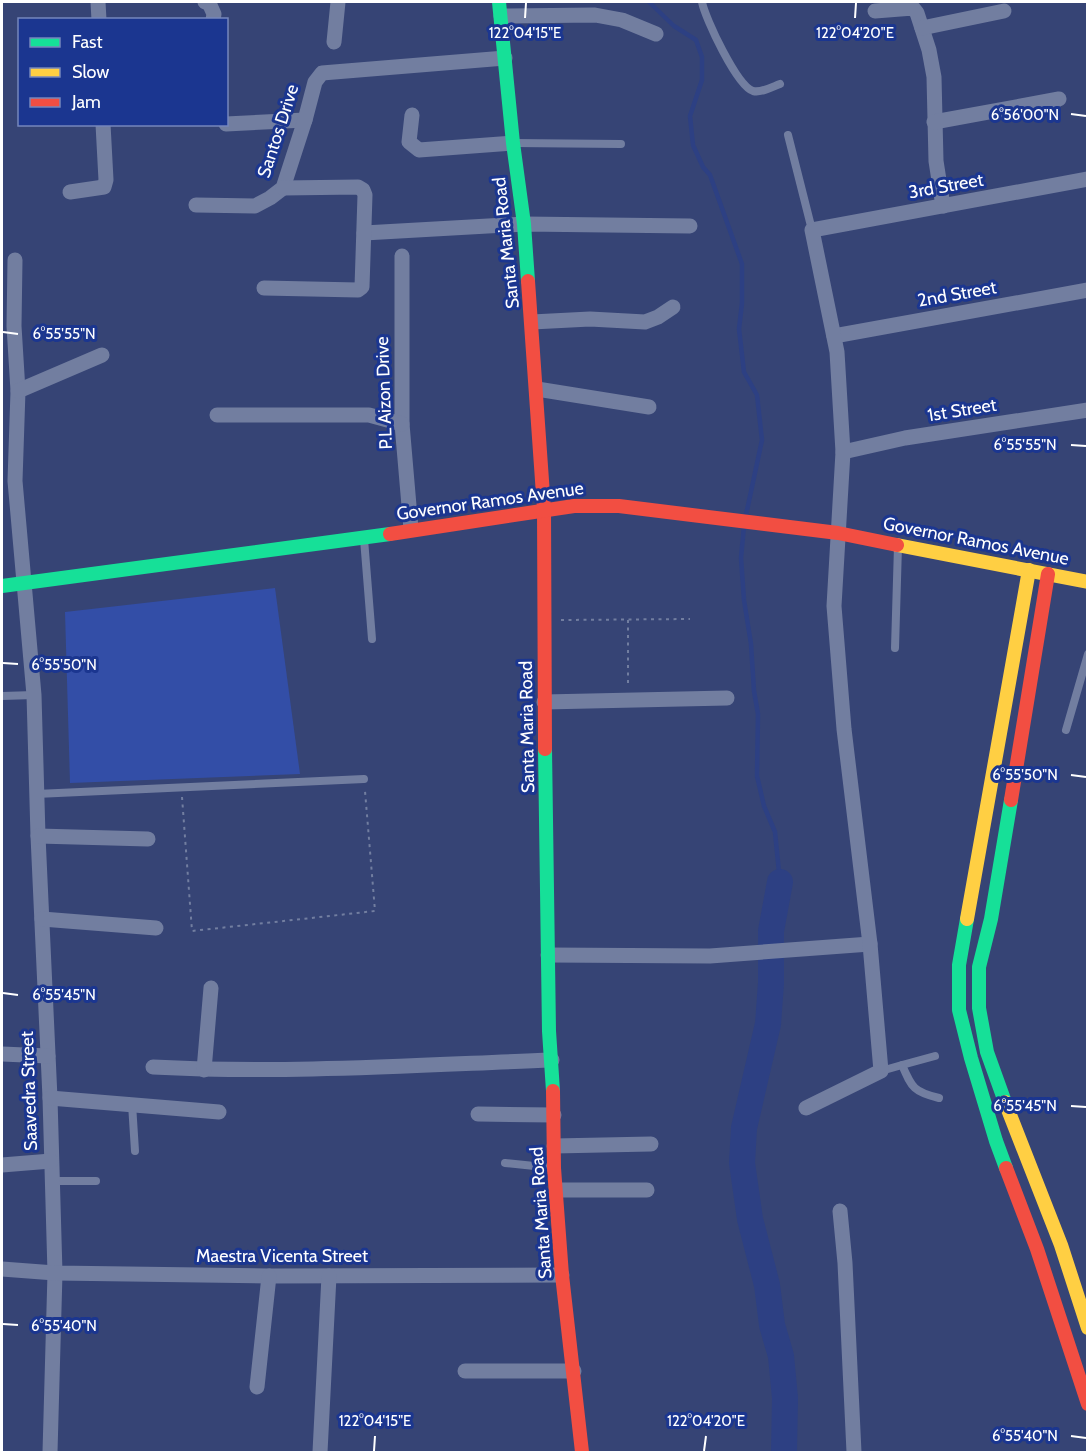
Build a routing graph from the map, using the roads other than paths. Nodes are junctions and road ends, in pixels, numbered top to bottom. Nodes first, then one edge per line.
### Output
1 (98, 2) edge
2 (205, 2) edge
3 (338, 2) edge
4 (702, 2) edge
5 (500, 9) edge
6 (875, 11) dead end
7 (1005, 11) dead end
8 (99, 18) edge
9 (213, 18) edge
10 (922, 28) junction
11 (656, 34) dead end
12 (334, 42) dead end
13 (505, 58) junction
14 (780, 84) dead end
15 (1059, 99) dead end
16 (412, 115) dead end
17 (306, 120) junction
18 (934, 122) junction
19 (228, 124) edge
20 (103, 126) edge
21 (788, 135) dead end
22 (513, 144) junction
23 (621, 144) dead end
24 (1088, 179) edge
25 (283, 188) junction
26 (70, 192) dead end
27 (196, 205) dead end
28 (943, 206) junction
29 (524, 224) junction
30 (690, 226) dead end
31 (812, 230) junction
32 (364, 232) junction
33 (402, 256) dead end
34 (15, 260) dead end
35 (264, 288) dead end
36 (1088, 290) edge
37 (673, 307) dead end
38 (532, 322) junction
39 (8, 327) edge
40 (834, 336) junction
41 (102, 355) dead end
42 (537, 389) junction
43 (18, 391) junction
44 (649, 407) dead end
45 (1088, 410) edge
46 (217, 415) dead end
47 (402, 424) junction
48 (17, 428) junction
49 (2, 430) edge
50 (843, 452) junction
51 (8, 482) edge
52 (544, 509) junction
53 (411, 529) junction
54 (838, 533) junction
55 (364, 537) junction
56 (898, 544) junction
57 (1029, 570) junction
58 (1048, 574) junction
59 (1088, 582) edge
60 (25, 584) junction
61 (2, 586) edge
62 (372, 639) dead end
63 (895, 648) dead end
64 (1088, 654) edge
65 (34, 695) junction
66 (2, 696) edge
67 (727, 698) dead end
68 (544, 702) junction
69 (1066, 730) dead end
70 (364, 779) road end
71 (36, 794) junction
72 (38, 836) junction
73 (148, 839) dead end
74 (42, 919) junction
75 (156, 928) dead end
76 (870, 944) junction
77 (548, 955) junction
78 (959, 965) junction
79 (979, 967) junction
80 (211, 988) dead end
81 (2, 1054) edge
82 (48, 1056) junction
83 (934, 1056) dead end
84 (552, 1060) junction
85 (902, 1065) junction
86 (153, 1067) dead end
87 (204, 1070) junction
88 (881, 1071) junction
89 (50, 1098) junction
90 (939, 1098) dead end
91 (132, 1104) junction
92 (806, 1108) dead end
93 (219, 1112) dead end
94 (478, 1114) dead end
95 (554, 1115) junction
96 (651, 1144) dead end
97 (554, 1146) junction
98 (135, 1151) dead end
99 (51, 1161) junction
100 (505, 1162) dead end
101 (2, 1165) edge
102 (554, 1168) junction
103 (52, 1181) junction
104 (96, 1181) dead end
105 (556, 1190) junction
106 (647, 1190) dead end
107 (1040, 1192) junction
108 (1019, 1202) junction
109 (840, 1211) dead end
110 (2, 1269) edge
111 (55, 1273) junction
112 (562, 1275) junction
113 (269, 1276) junction
114 (328, 1276) junction
115 (1088, 1328) edge
116 (465, 1371) dead end
117 (574, 1371) junction
118 (257, 1387) dead end
119 (1088, 1404) edge
120 (50, 1452) edge
121 (320, 1452) edge
122 (582, 1452) edge
123 (854, 1452) edge

1 - 8 street
2 - 9 street
3 - 12 street
4 - 14 lane
5 - 11 street
5 - 13 main road, Santa Maria Road
6 - 10 street
7 - 10 street
10 - 18 street
13 - 17 street, Santos Drive
13 - 22 main road, Santa Maria Road
15 - 18 street
16 - 22 street
17 - 19 street
17 - 25 street, Santos Drive
18 - 28 street
20 - 26 street
21 - 31 lane
22 - 23 lane
22 - 29 main road, Santa Maria Road
24 - 28 street, 3rd Street
25 - 27 street, Santos Drive
25 - 32 street
28 - 31 street, 3rd Street
29 - 30 street
29 - 32 street
29 - 38 main road, Santa Maria Road
31 - 40 street
32 - 35 street
33 - 47 street, P.L Aizon Drive
34 - 39 street, Saavedra Street
36 - 40 street, 2nd Street
37 - 38 street
38 - 42 main road, Santa Maria Road
39 - 43 street, Saavedra Street
40 - 50 street
41 - 43 street
42 - 44 street
42 - 52 main road, Santa Maria Road
43 - 48 street, Saavedra Street
45 - 50 street, 1st Street
46 - 47 street
47 - 53 street, P.L Aizon Drive
48 - 49 street
48 - 51 street, Saavedra Street
50 - 54 street
51 - 60 street, Saavedra Street
52 - 53 main road, Governor Ramos Avenue
52 - 54 main road, Governor Ramos Avenue
52 - 68 main road, Santa Maria Road
53 - 55 main road, Governor Ramos Avenue
54 - 56 main road, Governor Ramos Avenue
54 - 76 street
55 - 60 main road, Governor Ramos Avenue
55 - 62 lane
56 - 57 main road, Governor Ramos Avenue
56 - 63 lane
57 - 58 main road, Governor Ramos Avenue
57 - 78 main road
58 - 59 main road, Governor Ramos Avenue
58 - 79 main road
60 - 61 main road, Governor Ramos Avenue
60 - 65 street, Saavedra Street
64 - 69 lane
65 - 66 lane
65 - 71 street, Saavedra Street
67 - 68 street
68 - 77 main road, Santa Maria Road
70 - 71 lane
71 - 72 street, Saavedra Street
72 - 73 street
72 - 74 street, Saavedra Street
74 - 75 street
74 - 82 street, Saavedra Street
76 - 77 street
76 - 88 street
77 - 84 main road, Santa Maria Road
78 - 79 main road
78 - 108 main road
79 - 107 main road
80 - 87 street
81 - 82 street
82 - 89 street, Saavedra Street
83 - 85 lane
84 - 87 street
84 - 95 main road, Santa Maria Road
85 - 88 lane
85 - 90 lane
86 - 87 street
88 - 92 street
89 - 91 street
89 - 99 street, Saavedra Street
91 - 93 street
91 - 98 lane
94 - 95 street
95 - 97 main road, Santa Maria Road
96 - 97 street
97 - 102 main road, Santa Maria Road
99 - 101 street
99 - 103 street, Saavedra Street
100 - 102 lane
102 - 105 main road, Santa Maria Road
103 - 104 lane
103 - 111 street, Saavedra Street
105 - 106 street
105 - 112 main road, Santa Maria Road
107 - 108 main road
107 - 115 main road
108 - 119 main road
109 - 123 street
110 - 111 street, Maestra Vicenta Street
111 - 113 street, Maestra Vicenta Street
111 - 120 street, Saavedra Street
112 - 114 street, Maestra Vicenta Street
112 - 117 main road, Santa Maria Road
113 - 114 street, Maestra Vicenta Street
113 - 118 street
114 - 121 street
116 - 117 street
117 - 122 main road, Santa Maria Road

